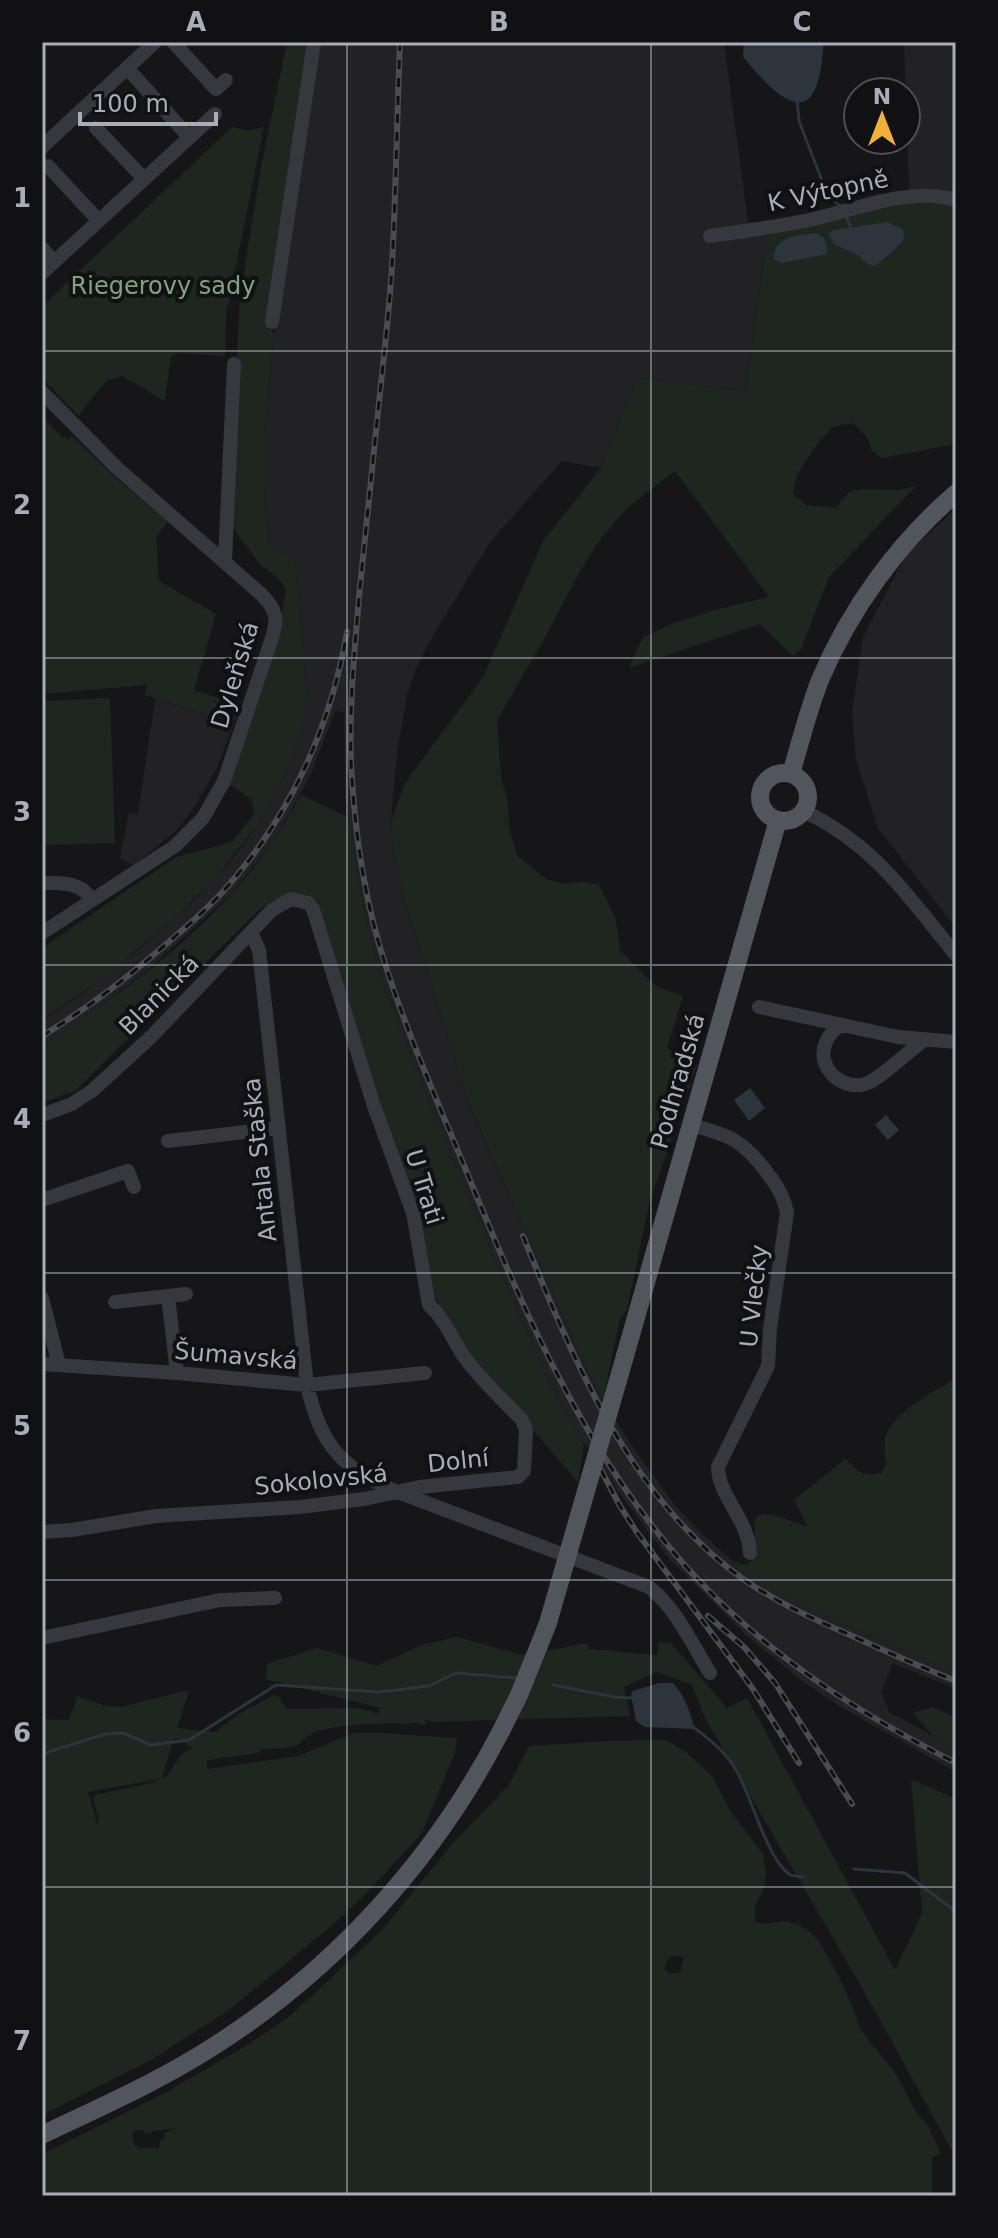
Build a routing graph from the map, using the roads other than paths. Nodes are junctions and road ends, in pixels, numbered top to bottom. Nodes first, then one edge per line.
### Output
1 (155, 42) edge
2 (173, 42) edge
3 (314, 42) edge
4 (127, 68) junction
5 (226, 80) dead end
6 (215, 114) dead end
7 (96, 128) dead end
8 (189, 137) junction
9 (42, 147) edge
10 (48, 166) dead end
11 (144, 179) junction
12 (956, 200) edge
13 (99, 221) junction
14 (710, 236) dead end
15 (42, 248) edge
16 (54, 262) junction
17 (42, 273) edge
18 (272, 322) dead end
19 (234, 364) dead end
20 (42, 392) edge
21 (956, 493) edge
22 (225, 560) junction
23 (791, 774) junction
24 (804, 811) junction
25 (778, 820) junction
26 (42, 883) edge
27 (92, 900) junction
28 (299, 900) joint
29 (251, 932) junction
30 (42, 933) edge
31 (956, 955) edge
32 (759, 1007) dead end
33 (839, 1026) junction
34 (924, 1040) junction
35 (956, 1042) edge
36 (42, 1115) edge
37 (691, 1125) junction
38 (279, 1128) junction
39 (168, 1141) dead end
40 (134, 1187) dead end
41 (42, 1200) edge
42 (186, 1294) dead end
43 (168, 1296) junction
44 (42, 1298) edge
45 (115, 1302) dead end
46 (42, 1364) edge
47 (59, 1365) junction
48 (177, 1373) junction
49 (425, 1373) dead end
50 (307, 1385) junction
51 (524, 1471) joint
52 (395, 1491) junction
53 (42, 1532) edge
54 (750, 1553) dead end
55 (275, 1598) dead end
56 (42, 1638) edge
57 (710, 1673) dead end
58 (42, 2135) edge

1 - 4 street
2 - 5 street
3 - 18 street
4 - 8 street
4 - 9 street
6 - 8 street
7 - 11 street
8 - 11 street
10 - 13 street
11 - 13 street
12 - 14 street, K Výtopně
13 - 16 street
15 - 16 street
16 - 17 street
19 - 22 street
20 - 22 street, Dyleňská
21 - 23 main road
22 - 27 street, Dyleňská
23 - 24 main road
23 - 25 main road
24 - 25 main road
24 - 31 street
25 - 37 main road, Podhradská
26 - 27 street
27 - 30 street, Dyleňská
28 - 29 street, Blanická
28 - 51 street, U Trati
29 - 36 street, Blanická
29 - 38 street, Antala Staška
32 - 33 street
33 - 34 street
33 - 34 street
34 - 35 street
37 - 54 street, U Vlečky
37 - 58 main road, Podhradská, bridge
38 - 39 street
38 - 50 street, Antala Staška
40 - 41 street
42 - 43 street
43 - 45 street
43 - 48 street
44 - 47 street
46 - 47 street, Šumavská
47 - 48 street, Šumavská
48 - 50 street, Šumavská
49 - 50 street, Šumavská
50 - 52 street
51 - 52 street, Dolní
52 - 53 street, Sokolovská
52 - 57 street, Sokolovská
55 - 56 street

